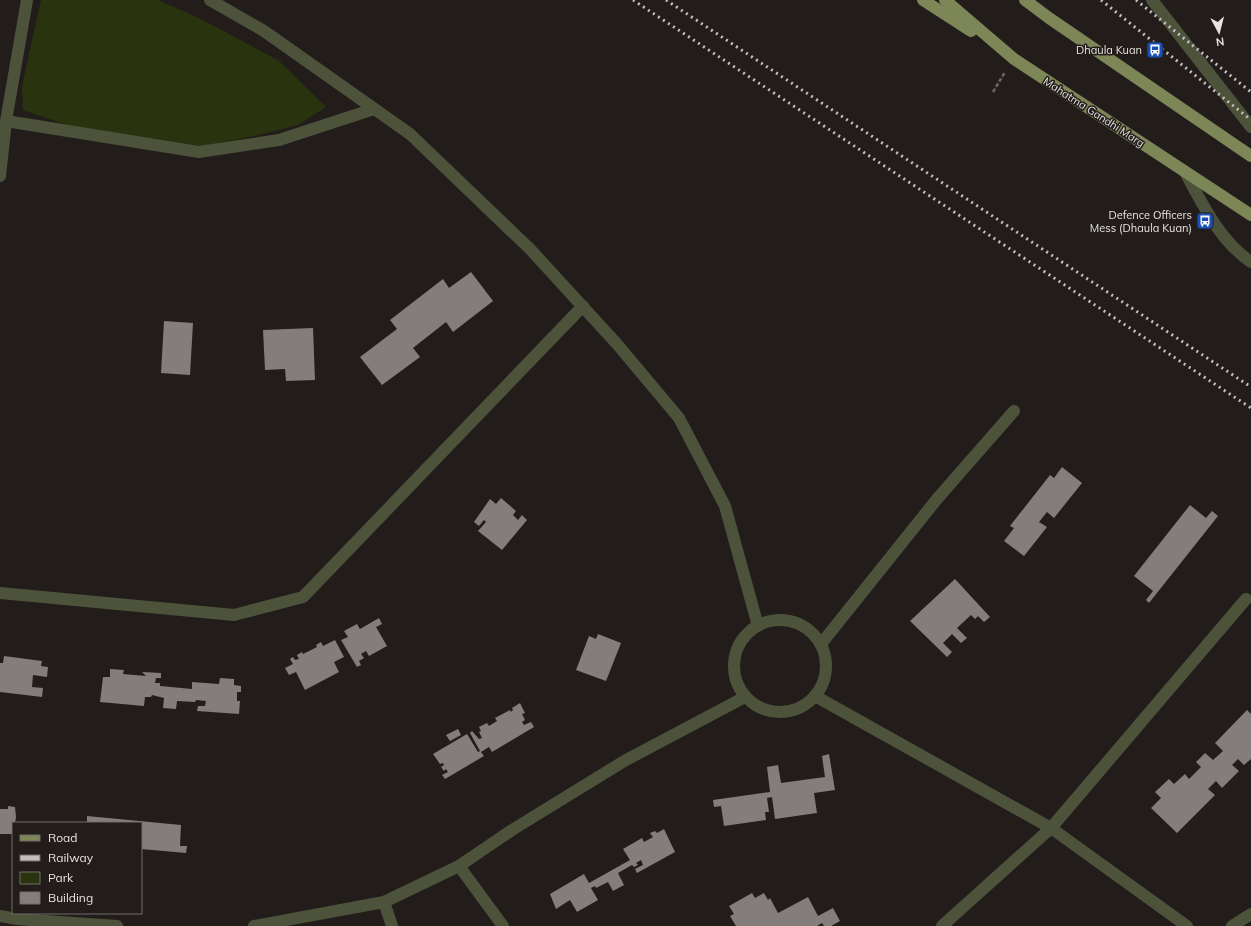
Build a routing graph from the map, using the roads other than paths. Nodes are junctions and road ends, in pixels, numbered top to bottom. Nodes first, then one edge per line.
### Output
1 (27, 0) edge
2 (210, 0) edge
3 (924, 0) edge
4 (944, 0) edge
5 (1025, 0) edge
6 (1152, 0) edge
7 (1014, 59) junction
8 (374, 109) junction
9 (6, 121) junction
10 (1251, 127) edge
11 (1251, 156) edge
12 (1185, 172) junction
13 (0, 176) edge
14 (1251, 215) edge
15 (1251, 262) edge
16 (583, 306) junction
17 (1014, 411) dead end
18 (0, 593) edge
19 (1246, 598) dead end
20 (758, 626) junction
21 (820, 644) junction
22 (815, 696) junction
23 (745, 697) junction
24 (1051, 828) junction
25 (459, 866) junction
26 (384, 902) junction
27 (1251, 914) edge
28 (0, 916) edge
29 (117, 926) edge
30 (254, 926) edge
31 (392, 926) edge
32 (503, 926) edge
33 (942, 926) edge
34 (1186, 926) edge
35 (1232, 926) edge

1 - 9 street
2 - 8 street
3 - 7 main road
4 - 7 main road, Mahatma Gandhi Marg
5 - 11 main road
6 - 10 street
7 - 12 main road, Mahatma Gandhi Marg
8 - 9 street
8 - 16 street
9 - 13 street
12 - 14 main road, Mahatma Gandhi Marg
12 - 15 street
16 - 18 street
16 - 20 street
17 - 21 street
19 - 24 street
20 - 21 street
20 - 23 street
21 - 22 street
22 - 23 street
22 - 24 street
23 - 25 street
24 - 33 street
24 - 34 street
25 - 26 street
25 - 32 street
26 - 30 street
26 - 31 street
27 - 35 street
28 - 29 street

